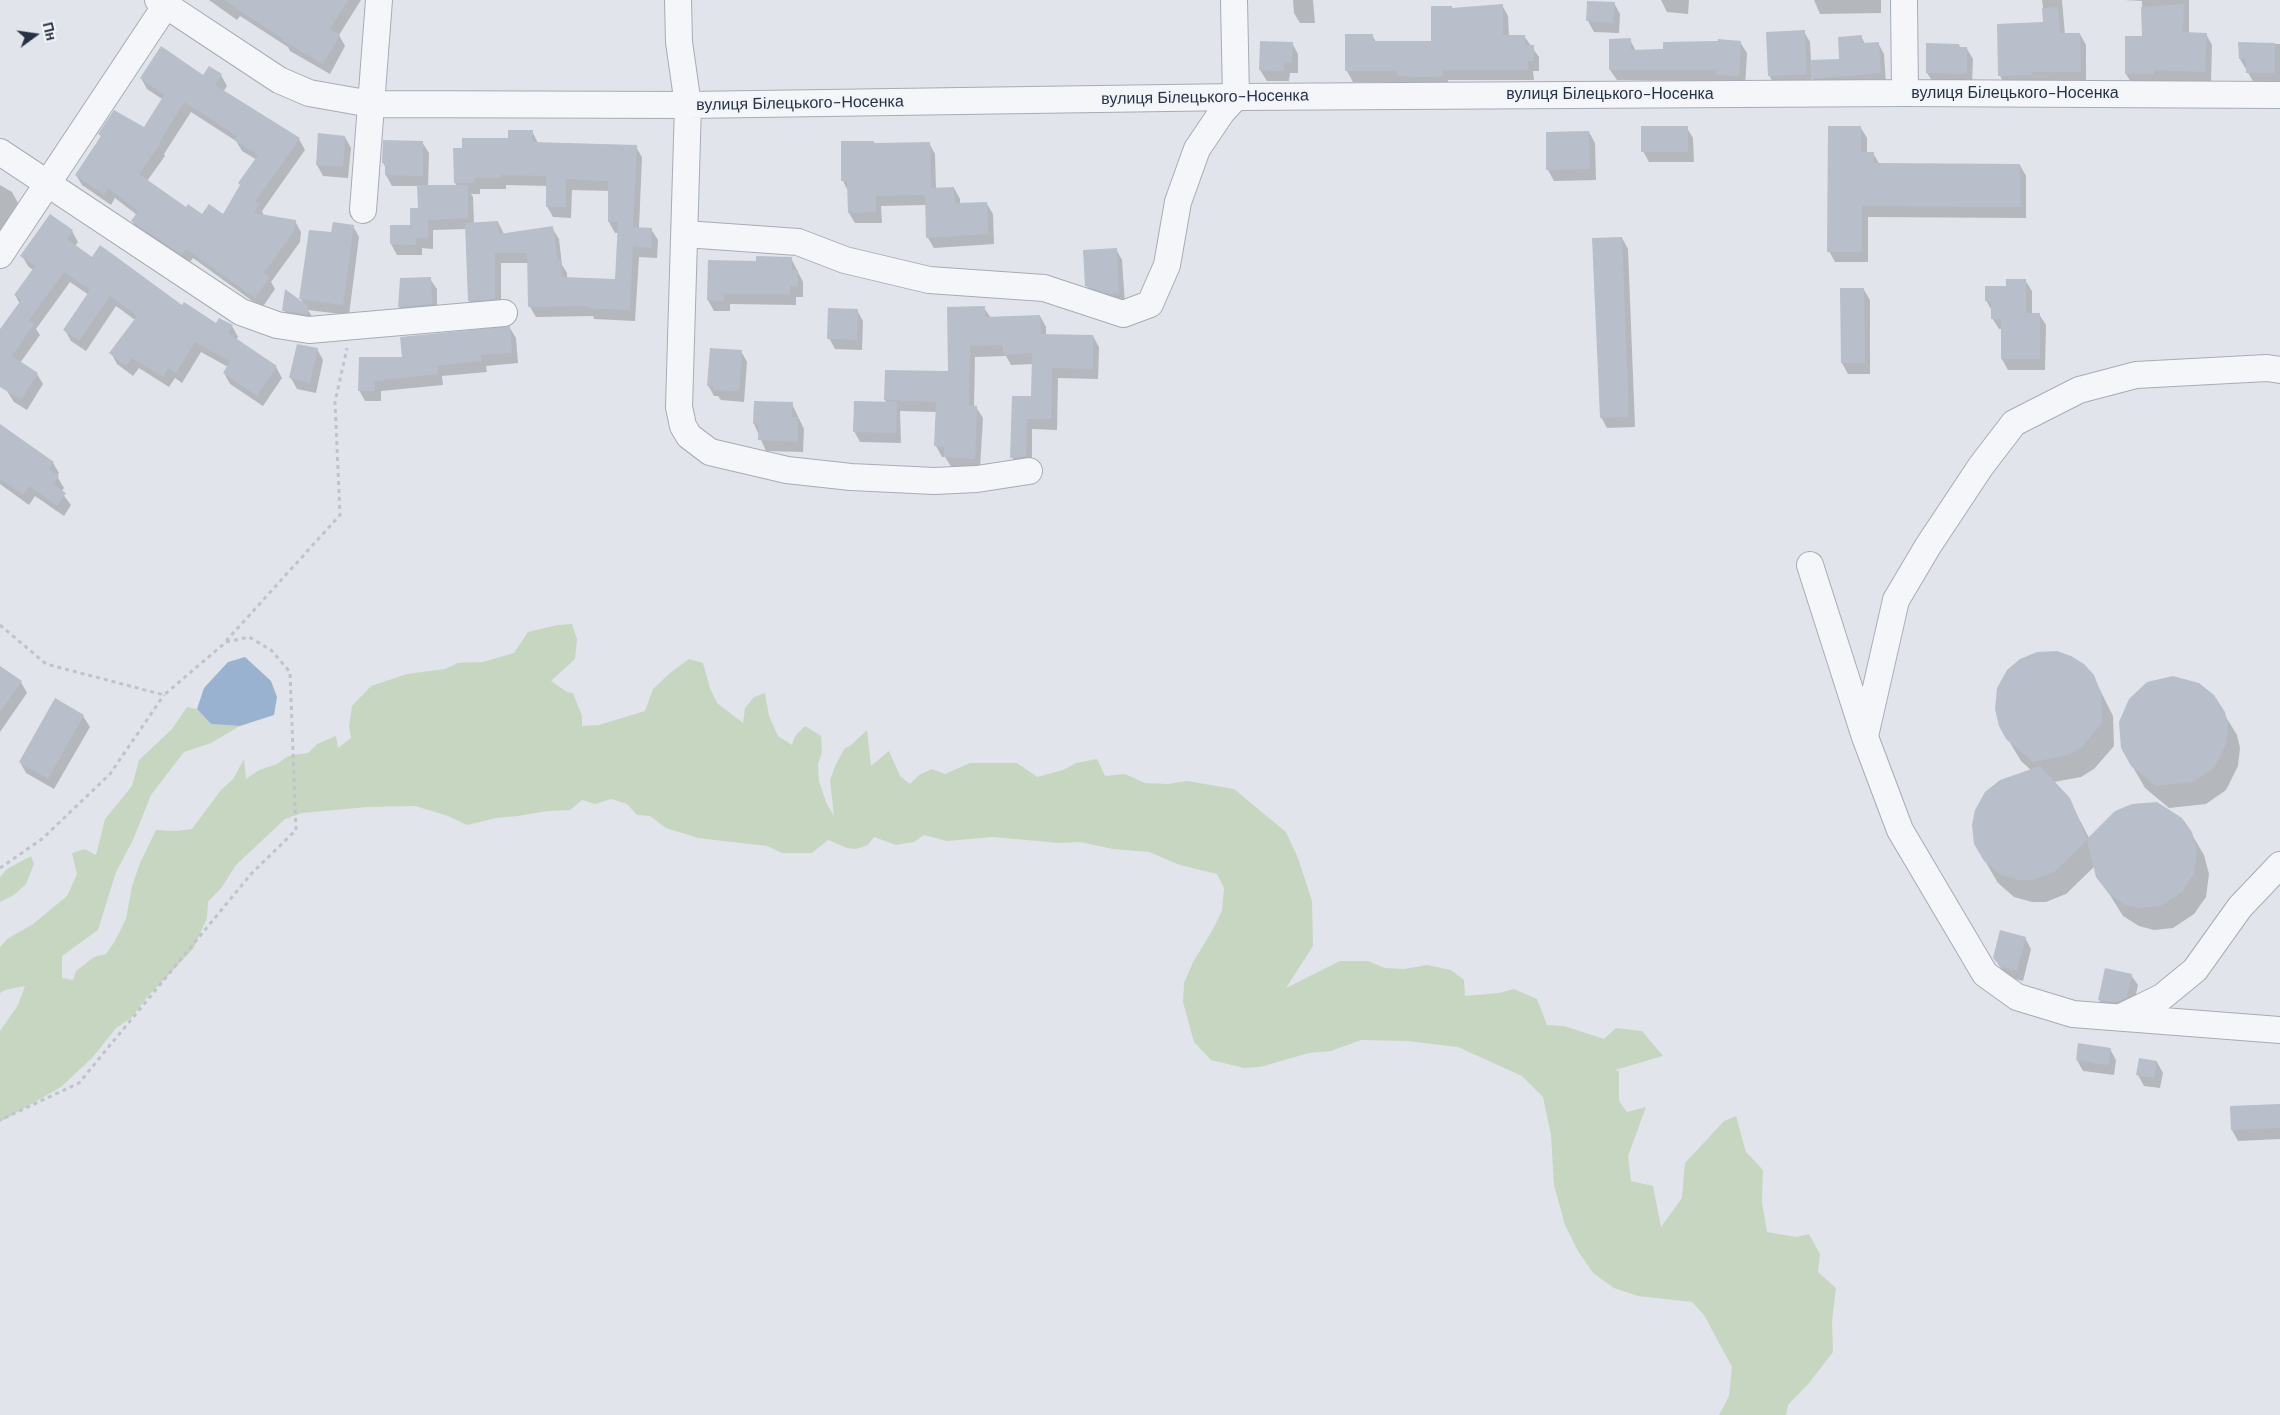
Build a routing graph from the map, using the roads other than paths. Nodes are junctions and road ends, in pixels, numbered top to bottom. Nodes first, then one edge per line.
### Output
1 (379, 0) edge
2 (678, 0) edge
3 (1234, 0) edge
4 (1904, 0) edge
5 (162, 3) edge
6 (1905, 93) junction
7 (2280, 95) edge
8 (1236, 97) junction
9 (371, 104) junction
10 (688, 105) junction
11 (0, 152) edge
12 (48, 184) junction
13 (363, 210) dead end
14 (685, 234) junction
15 (0, 255) edge
16 (504, 313) dead end
17 (2280, 370) edge
18 (1029, 471) dead end
19 (1810, 565) dead end
20 (1865, 737) junction
21 (2280, 865) edge
22 (2120, 1018) junction
23 (2280, 1030) edge

1 - 9 street
2 - 10 street
3 - 8 street
4 - 6 street
5 - 9 street, вулиця Білецького-Носенка
5 - 12 street
6 - 7 street, вулиця Білецького-Носенка
6 - 8 street, вулиця Білецького-Носенка
8 - 10 street, вулиця Білецького-Носенка
8 - 14 street
9 - 10 street, вулиця Білецького-Носенка
9 - 13 street
10 - 14 street
11 - 12 street
12 - 15 street
12 - 16 street
14 - 18 street
17 - 20 street
19 - 20 street
20 - 22 street
21 - 22 street
22 - 23 street

